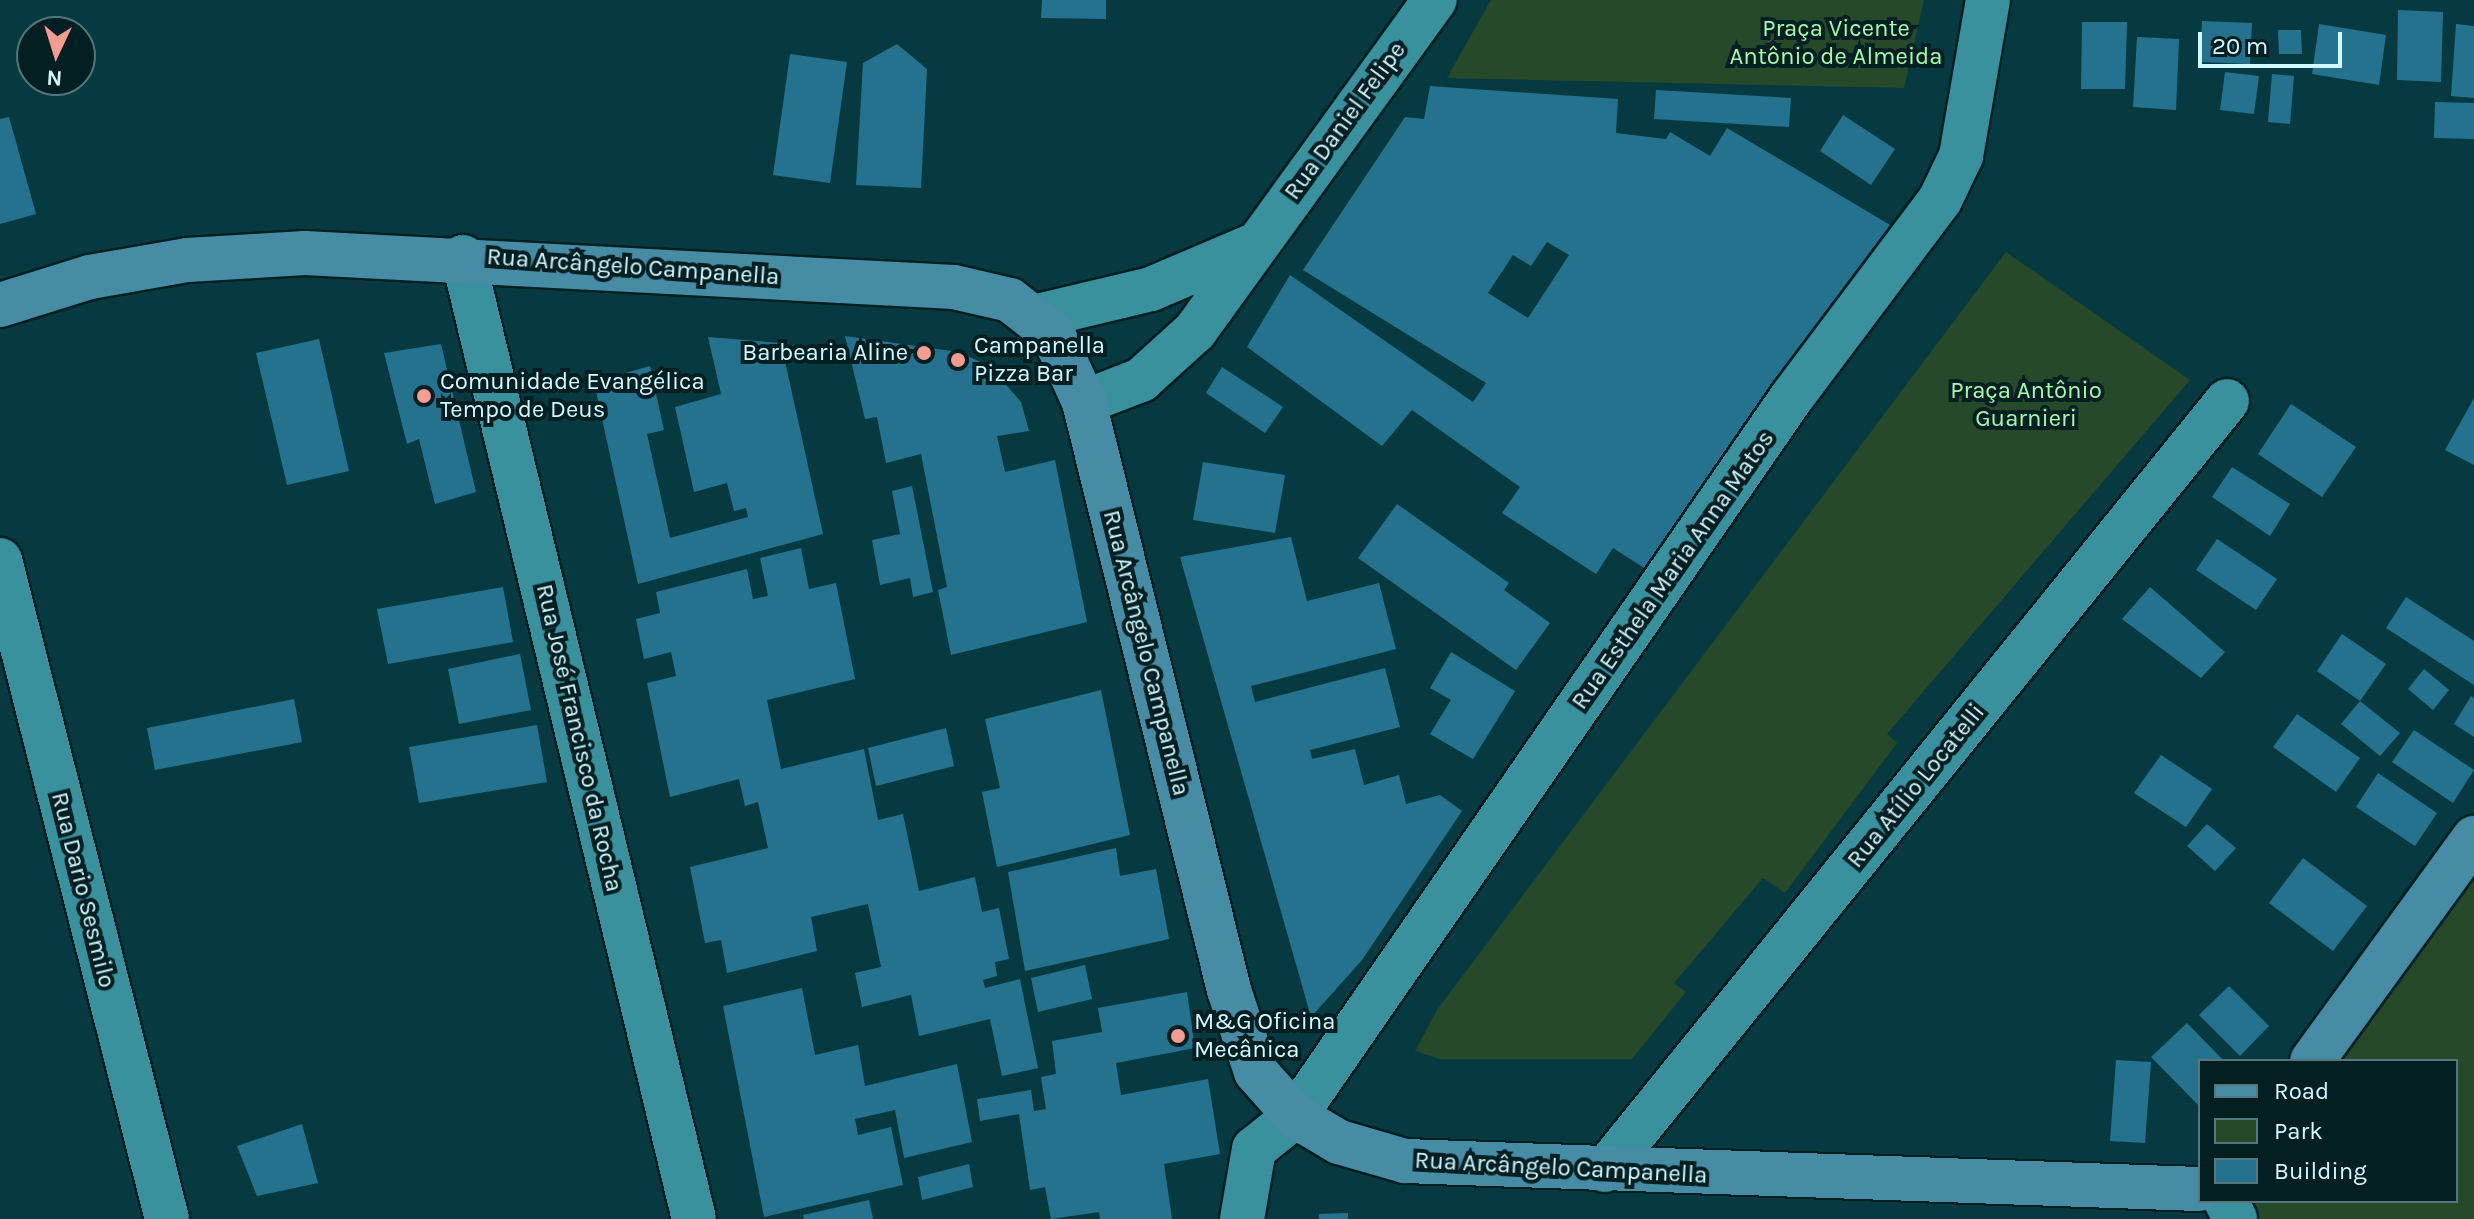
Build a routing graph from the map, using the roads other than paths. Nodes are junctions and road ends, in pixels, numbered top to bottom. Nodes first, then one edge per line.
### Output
1 (1435, 0) edge
2 (1988, 0) edge
3 (1257, 244) junction
4 (463, 257) junction
5 (0, 305) edge
6 (1038, 316) junction
7 (2227, 401) dead end
8 (1084, 402) junction
9 (0, 560) edge
10 (2474, 838) edge
11 (2313, 1059) edge
12 (1295, 1116) junction
13 (1605, 1170) junction
14 (2198, 1189) edge
15 (167, 1219) edge
16 (694, 1219) edge
17 (1242, 1219) edge

1 - 3 street, Rua Daniel Felipe
2 - 12 street, Rua Esthela Maria Anna Matos
3 - 6 street
3 - 8 street, Rua Daniel Felipe
4 - 5 street, Rua Arcângelo Campanella
4 - 6 street, Rua Arcângelo Campanella
4 - 16 street, Rua José Francisco da Rocha
6 - 8 street, Rua Arcângelo Campanella
7 - 13 street, Rua Atílio Locatelli
8 - 12 street, Rua Arcângelo Campanella
9 - 15 street, Rua Dario Sesmilo
10 - 11 street
12 - 13 street, Rua Arcângelo Campanella
12 - 17 street, Rua Esthela Maria Anna Matos
13 - 14 street, Rua Arcângelo Campanella

